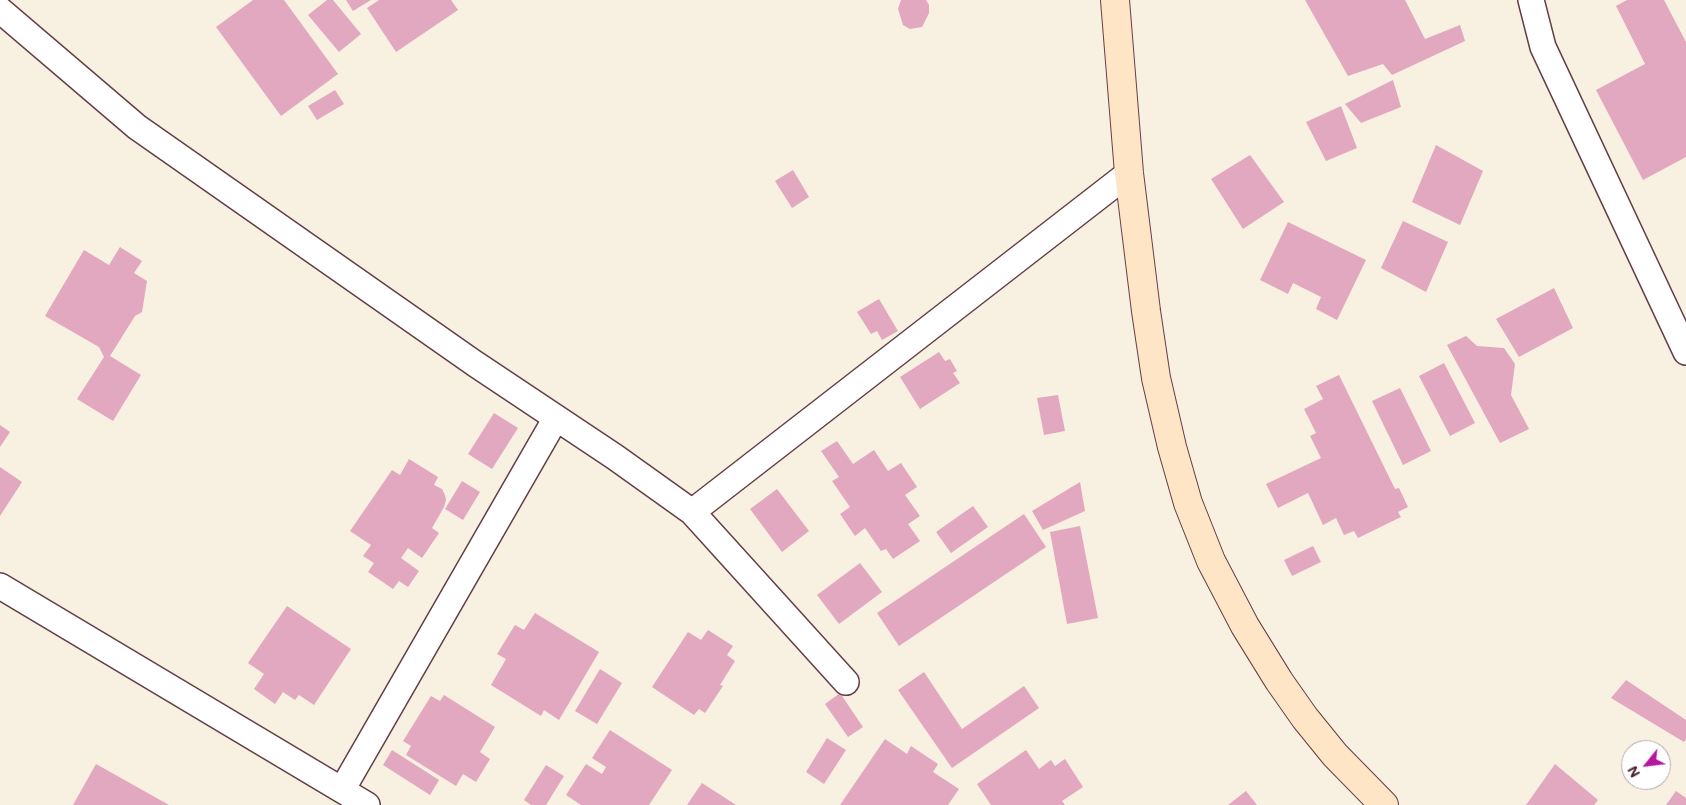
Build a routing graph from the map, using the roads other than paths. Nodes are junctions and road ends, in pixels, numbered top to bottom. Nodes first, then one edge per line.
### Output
1 (1115, 0) edge
2 (1531, 0) edge
3 (0, 10) edge
4 (1129, 174) junction
5 (1686, 352) edge
6 (556, 418) junction
7 (692, 512) junction
8 (0, 586) edge
9 (846, 682) dead end
10 (342, 790) junction
11 (367, 805) edge
12 (1384, 805) edge

1 - 4 main road
2 - 5 street
3 - 6 street
4 - 7 street
4 - 12 main road
6 - 7 street
6 - 10 street
7 - 9 street
8 - 10 street
10 - 11 street

